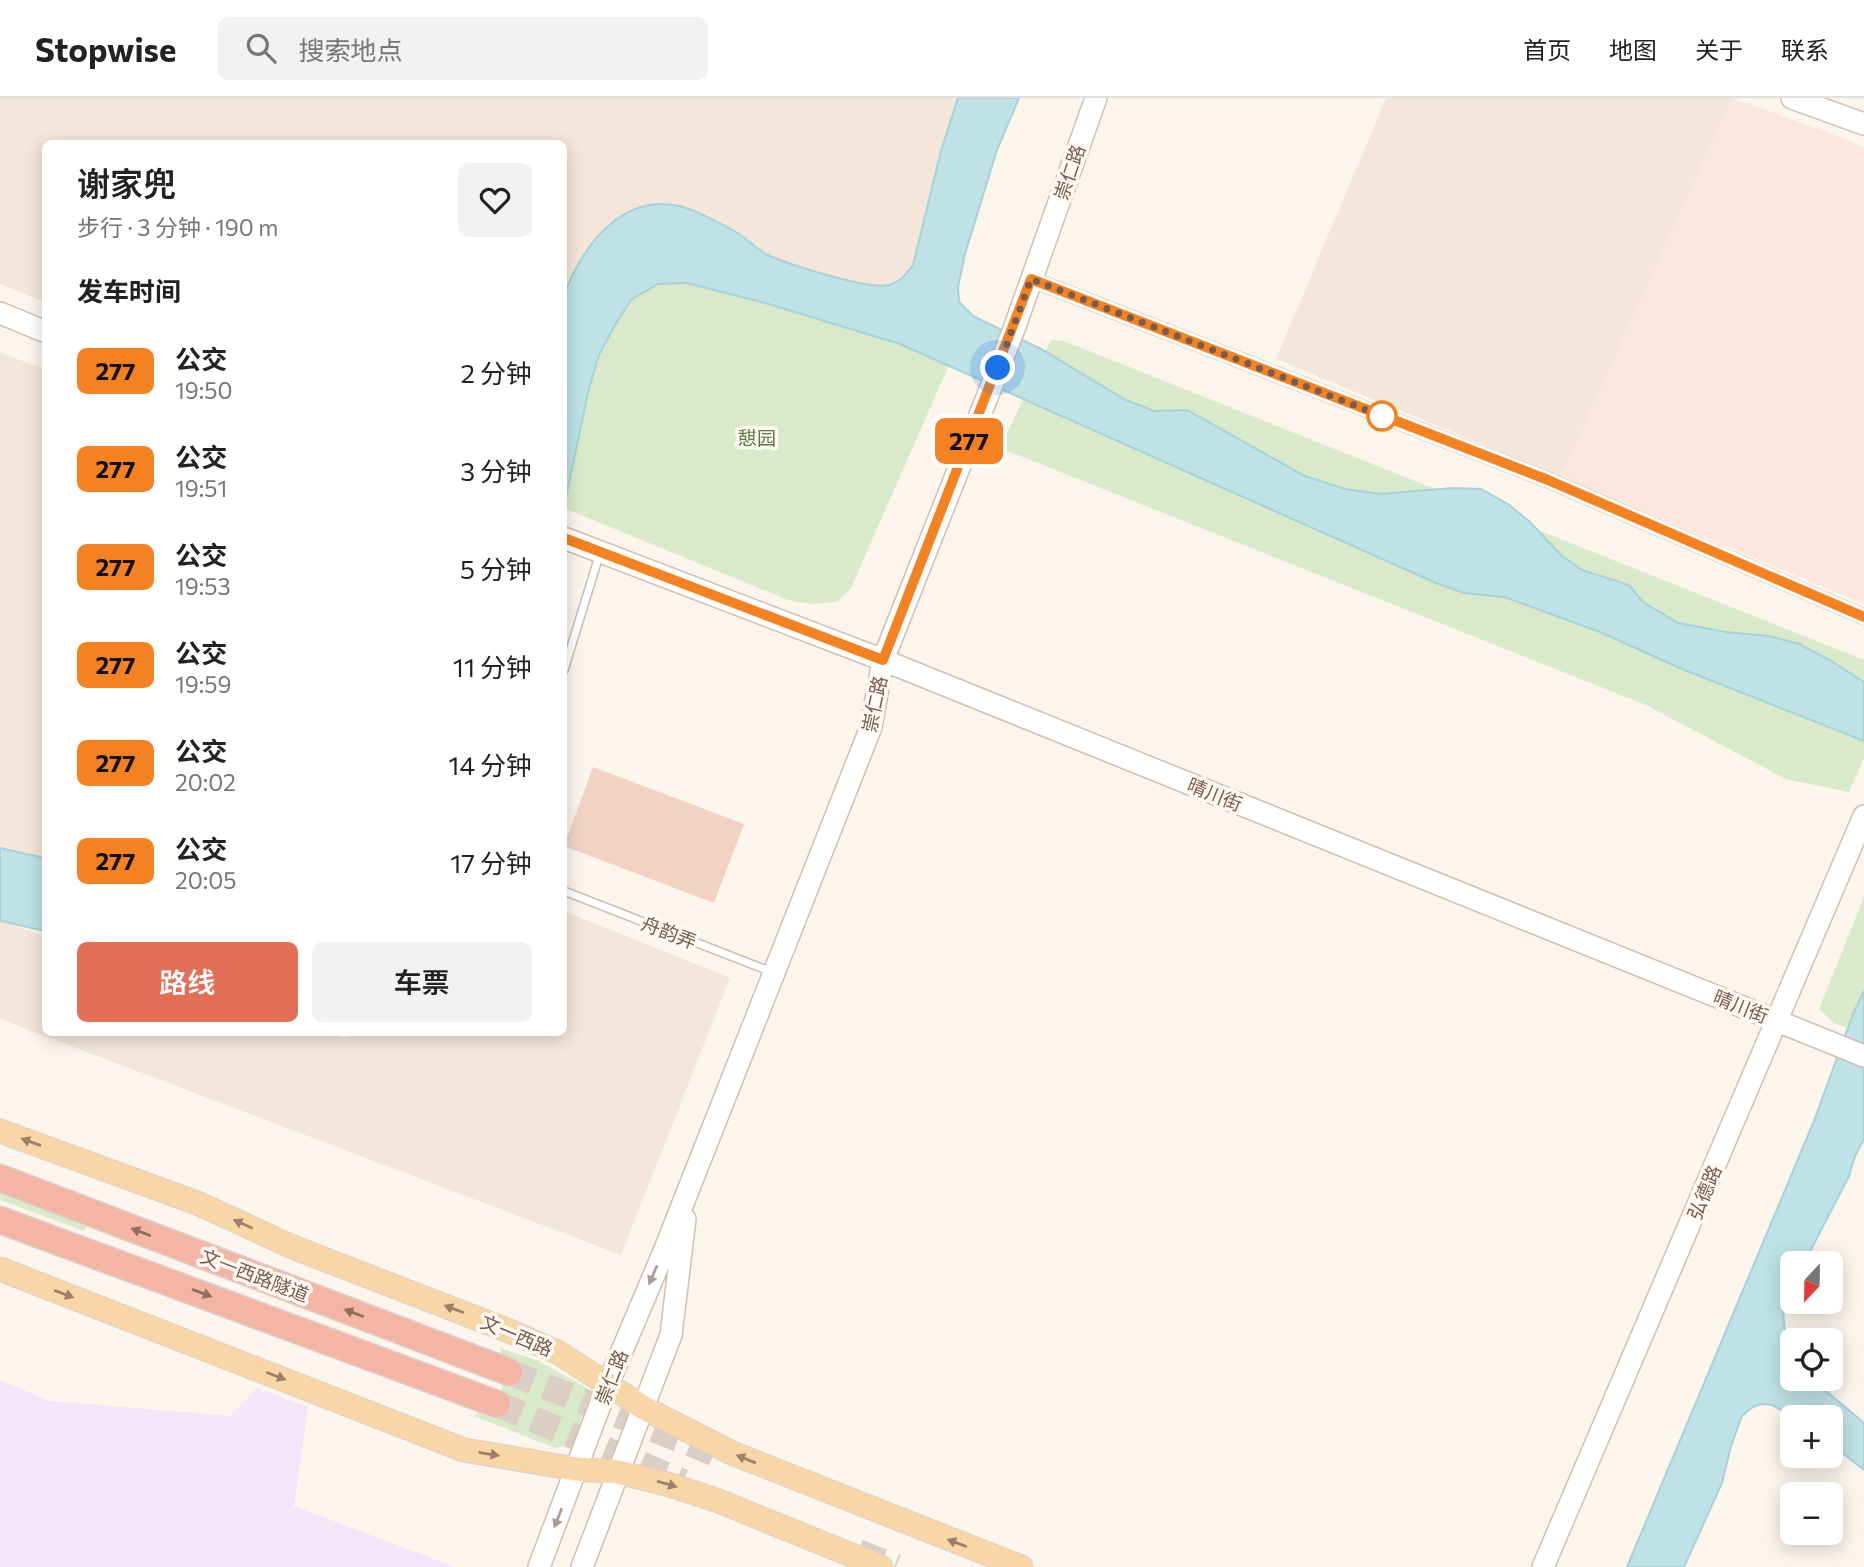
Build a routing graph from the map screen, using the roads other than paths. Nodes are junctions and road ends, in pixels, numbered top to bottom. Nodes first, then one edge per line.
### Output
1 (1096, 98) edge
2 (1793, 98) edge
3 (1864, 124) edge
4 (1031, 279) junction
5 (0, 313) edge
6 (42, 329) edge
7 (567, 539) edge
8 (600, 552) junction
9 (1864, 617) edge
10 (567, 660) edge
11 (883, 660) junction
12 (1864, 816) edge
13 (567, 892) edge
14 (774, 973) junction
15 (1778, 1020) junction
16 (1864, 1056) edge
17 (0, 1131) edge
18 (0, 1178) edge
19 (689, 1189) junction
20 (0, 1220) edge
21 (0, 1269) edge
22 (509, 1372) tunnel mouth
23 (608, 1384) junction
24 (497, 1404) tunnel mouth
25 (644, 1408) junction
26 (576, 1469) junction
27 (618, 1472) junction
28 (539, 1567) edge
29 (582, 1567) edge
30 (881, 1567) tunnel mouth
31 (1021, 1567) edge
32 (1543, 1567) edge

1 - 4 street, 崇仁路
2 - 3 street
4 - 9 street
4 - 11 street, 崇仁路
5 - 6 street
7 - 8 street, 晴川街
8 - 10 lane
8 - 11 street, 晴川街
11 - 14 street, 崇仁路
11 - 15 street, 晴川街
12 - 15 street, 弘德路
13 - 14 lane, 舟韵弄
14 - 19 street, 崇仁路
15 - 16 street, 晴川街
15 - 32 street, 弘德路
23 -> 17 main road, 文一西路
22 -> 18 highway, 文一西路隧道
19 -> 23 street, 崇仁路
19 - 25 street, 崇仁路
20 -> 24 highway, 文一西路隧道
21 -> 26 main road
23 - 25 main road, 文一西路
23 - 26 street, 崇仁路
25 - 27 street, 崇仁路
31 -> 25 main road, 文一西路
26 - 27 main road
26 -> 28 street, 崇仁路
27 - 29 street, 崇仁路
27 -> 30 main road

